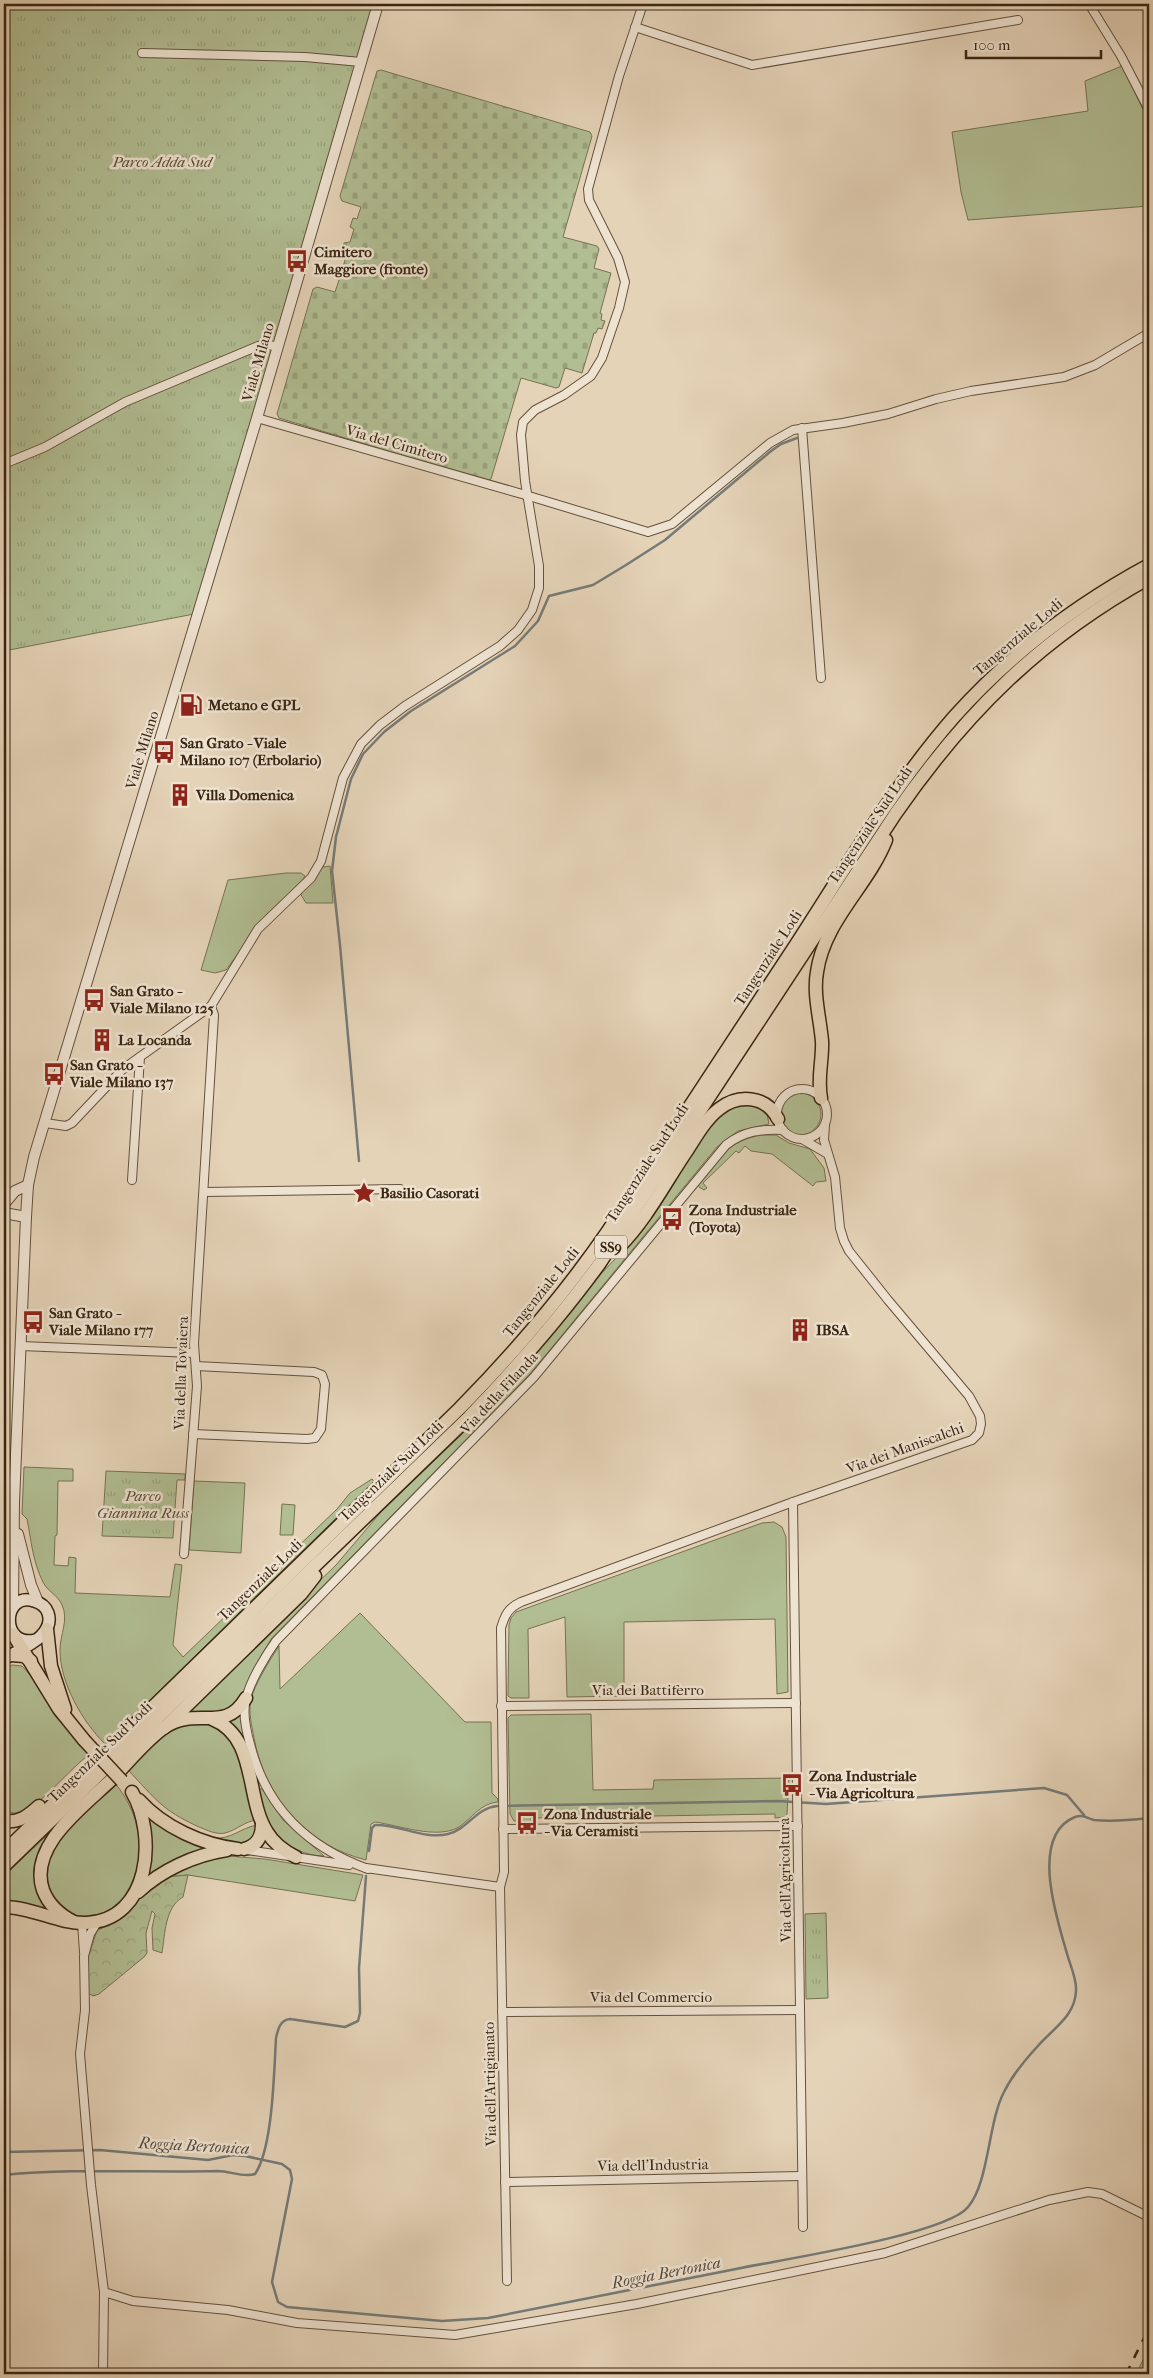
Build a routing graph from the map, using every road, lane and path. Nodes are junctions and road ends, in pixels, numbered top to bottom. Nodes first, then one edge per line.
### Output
1 (378, 4) edge
2 (643, 4) edge
3 (1089, 4) edge
4 (1018, 20) dead end
5 (635, 27) junction
6 (142, 53) dead end
7 (361, 62) junction
8 (1149, 110) edge
9 (1149, 334) edge
10 (278, 346) junction
11 (257, 418) junction
12 (802, 428) junction
13 (4, 464) edge
14 (529, 496) junction
15 (1149, 565) edge
16 (1149, 578) edge
17 (821, 678) dead end
18 (896, 813) junction
19 (211, 1006) junction
20 (140, 1057) junction
21 (821, 1098) junction
22 (45, 1123) junction
23 (780, 1124) junction
24 (825, 1125) junction
25 (802, 1139) junction
26 (826, 1153) junction
27 (132, 1180) dead end
28 (28, 1186) junction
29 (400, 1189) dead end
30 (204, 1192) junction
31 (4, 1204) edge
32 (4, 1213) edge
33 (26, 1217) junction
34 (600, 1263) junction
35 (21, 1346) junction
36 (194, 1353) junction
37 (196, 1366) junction
38 (193, 1434) junction
39 (793, 1502) junction
40 (14, 1518) junction
41 (184, 1554) dead end
42 (326, 1557) junction
43 (38, 1602) junction
44 (13, 1607) junction
45 (506, 1614) joint
46 (8, 1628) edge
47 (47, 1629) junction
48 (35, 1640) junction
49 (24, 1648) junction
50 (7, 1656) edge
51 (32, 1661) junction
52 (246, 1698) junction
53 (796, 1703) junction
54 (501, 1706) junction
55 (210, 1718) junction
56 (164, 1728) junction
57 (80, 1736) junction
58 (69, 1788) junction
59 (132, 1792) junction
60 (4, 1820) edge
61 (262, 1824) junction
62 (798, 1826) junction
63 (503, 1829) junction
64 (241, 1849) junction
65 (4, 1852) edge
66 (296, 1857) junction
67 (4, 1866) edge
68 (368, 1869) junction
69 (500, 1887) junction
70 (131, 1900) junction
71 (4, 1908) edge
72 (99, 1921) junction
73 (78, 1923) junction
74 (84, 1956) junction
75 (800, 2010) junction
76 (502, 2012) junction
77 (802, 2176) junction
78 (505, 2182) junction
79 (1149, 2217) edge
80 (803, 2227) dead end
81 (507, 2281) dead end
82 (104, 2292) junction
83 (104, 2374) edge

1 - 7 street, Viale Milano
2 - 5 street
3 - 8 street
4 - 5 street
5 - 14 street
6 - 7 street
7 - 10 street, Viale Milano
9 - 12 street, Via del Cimitero
10 - 11 street, Viale Milano
10 - 13 street
11 - 14 street, Via del Cimitero
11 - 22 street, Viale Milano
12 - 14 street, Via del Cimitero
12 - 17 street
14 - 19 street
15 - 58 main road, Tangenziale Lodi / SS9
16 - 18 main road, Tangenziale Sud Lodi / SS9
18 - 21 main road
18 - 34 main road, Tangenziale Sud Lodi / SS9
19 - 20 street
19 - 30 street, Via della Tovaiera
20 - 22 street
20 - 27 street
21 - 23 street
21 - 24 street
22 - 28 street, Viale Milano
23 - 25 street
23 - 34 main road
23 - 52 street, Via della Filanda
24 - 25 street
24 - 26 street
25 - 26 street
26 - 39 street, Via dei Maniscalchi
28 - 31 street
28 - 33 street, Viale Milano
29 - 30 street
30 - 36 street, Via della Tovaiera
32 - 33 street
33 - 35 street, Viale Milano
34 - 42 main road, Tangenziale Sud Lodi / SS9
35 - 36 street
35 - 40 street, Viale Milano
36 - 37 street, Via della Tovaiera
37 - 38 street, Via della Tovaiera
37 - 38 street
38 - 41 street, Via della Tovaiera
39 - 45 street, Via dei Maniscalchi
39 - 53 street, Via dell'Agricoltura
40 - 43 street
40 - 44 street
42 - 56 main road
42 - 67 main road, Tangenziale Sud Lodi / SS9
43 - 44 main road
43 - 47 main road
44 - 46 main road
45 - 54 street, Via dell'Artigianato
46 - 48 main road
46 - 49 main road
47 - 48 main road
47 - 57 main road
48 - 49 main road
49 - 50 main road
49 - 51 main road
50 - 51 main road
51 - 57 main road
52 - 55 main road
52 - 68 street
53 - 54 street, Via dei Battiferro
53 - 62 street, Via dell'Agricoltura
54 - 63 street, Via dell'Artigianato
55 - 56 main road
55 - 61 main road
56 - 73 main road
57 - 59 main road, bridge
58 - 60 main road
58 - 65 main road, Tangenziale Lodi / SS9
59 - 64 main road
59 - 70 main road
61 - 64 main road
61 - 66 main road
62 - 63 street
62 - 75 street, Via dell'Agricoltura
63 - 69 street, Via dell'Artigianato
64 - 66 street
64 - 70 main road
66 - 68 street
68 - 69 street
69 - 76 street, Via dell'Artigianato
70 - 72 main road
71 - 73 main road
72 - 73 main road
72 - 74 street
73 - 74 street
74 - 82 street
75 - 76 street, Via del Commercio
75 - 77 street, Via dell'Agricoltura
76 - 78 street, Via dell'Artigianato
77 - 78 street, Via dell'Industria
77 - 80 street, Via dell'Agricoltura
78 - 81 street, Via dell'Artigianato
79 - 82 street
82 - 83 street

